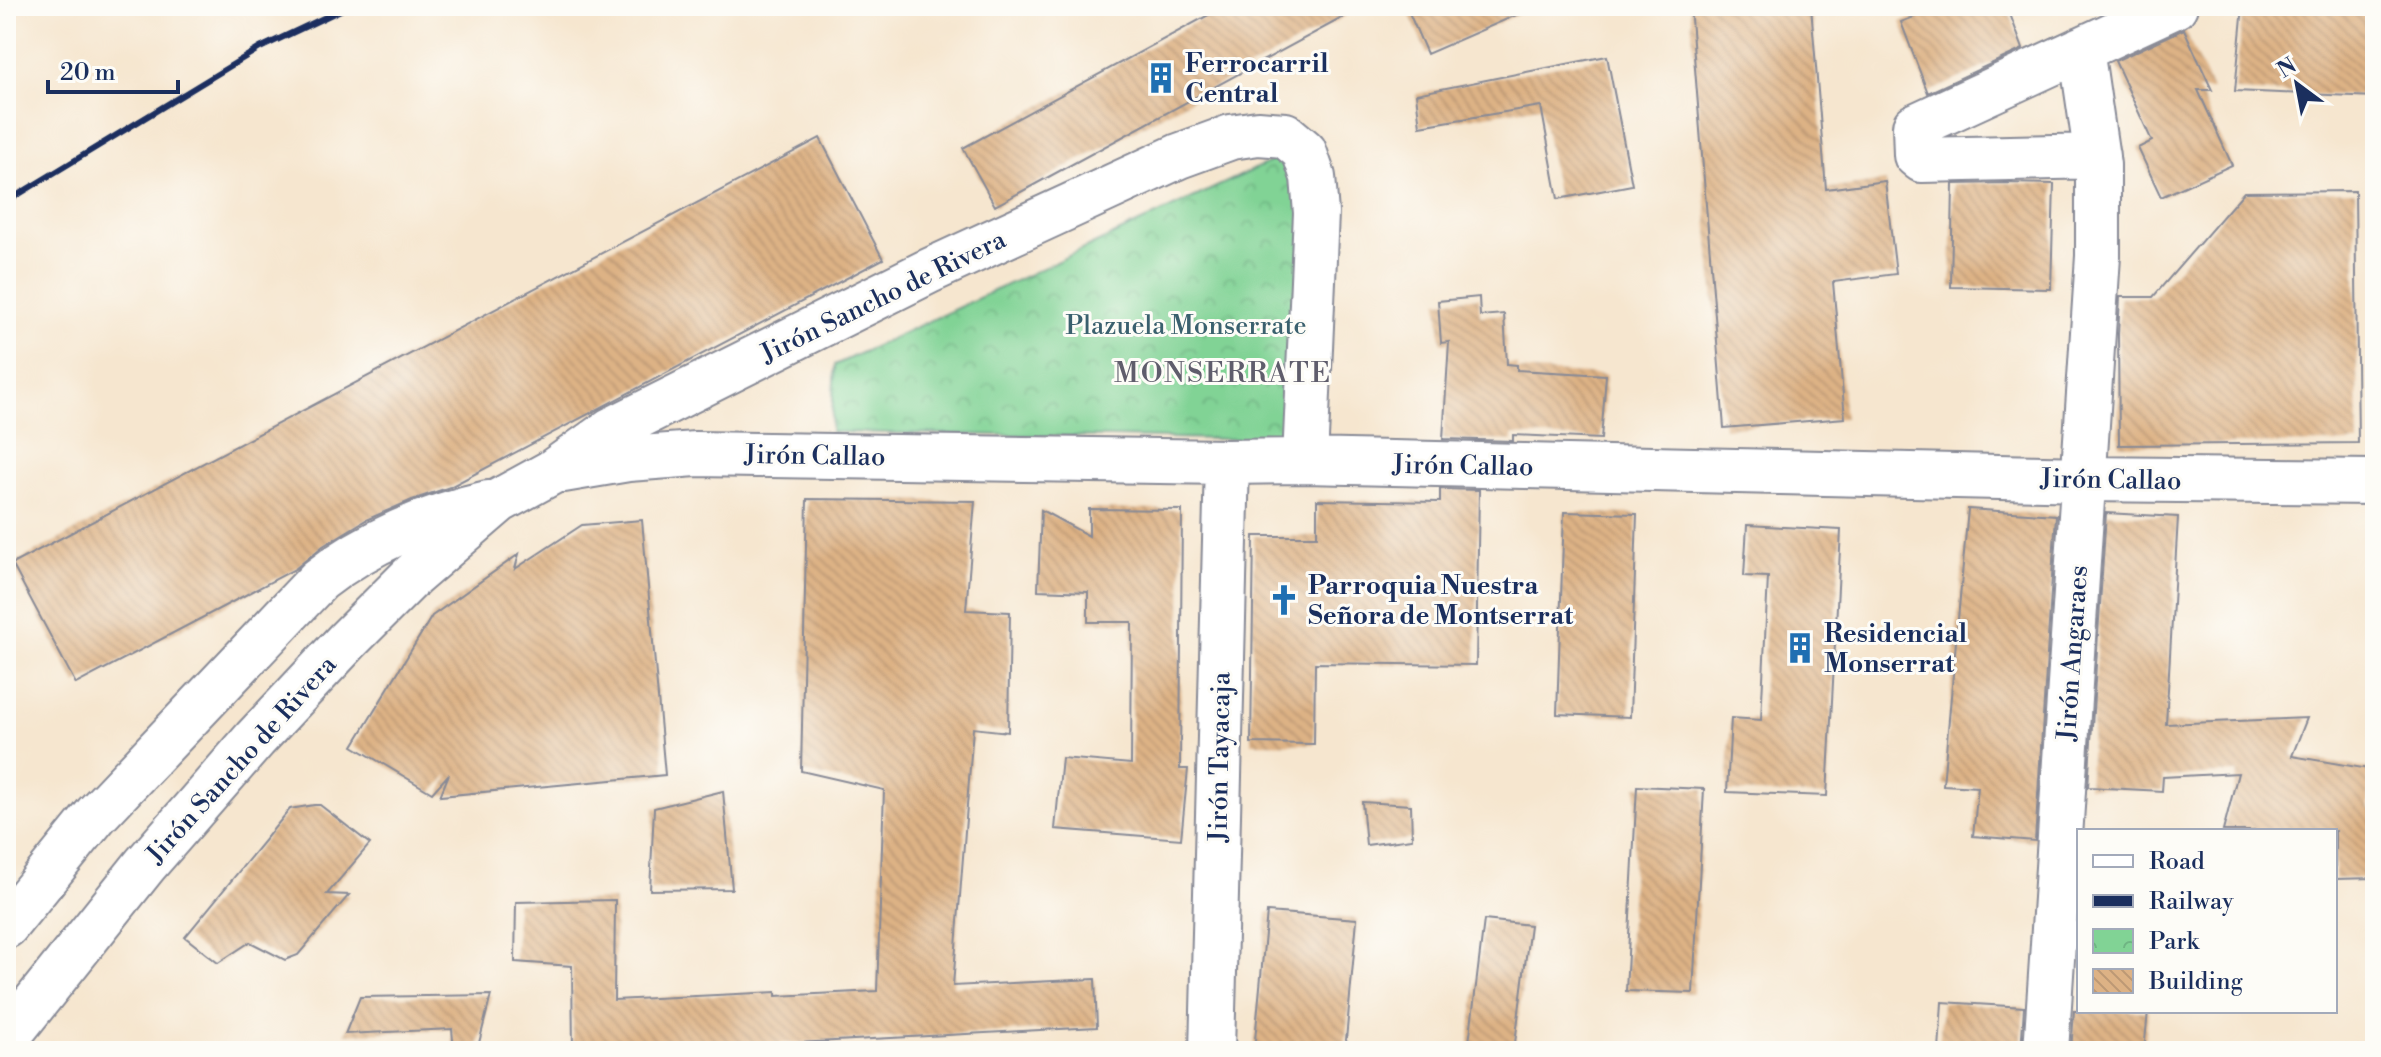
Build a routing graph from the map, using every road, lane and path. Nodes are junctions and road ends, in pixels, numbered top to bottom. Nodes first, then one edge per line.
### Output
1 (2175, 6) edge
2 (2081, 49) junction
3 (2097, 156) junction
4 (1305, 461) junction
5 (1227, 462) junction
6 (552, 472) junction
7 (2084, 479) junction
8 (2375, 482) edge
9 (499, 501) junction
10 (6, 926) edge
11 (6, 1039) edge
12 (1212, 1051) edge
13 (2046, 1051) edge

1 - 2 street
2 - 3 street, Jirón Angaraes
2 - 3 street
3 - 7 street, Jirón Angaraes
4 - 5 street, Jirón Callao
4 - 6 street, Jirón Sancho de Rivera
4 - 7 street, Jirón Callao
5 - 6 street, Jirón Callao
5 - 12 street, Jirón Tayacaja
6 - 9 street, Jirón Sancho de Rivera
7 - 8 street, Jirón Callao
7 - 13 street, Jirón Angaraes
9 - 10 street, Jirón Sancho de Rivera
9 - 11 street, Jirón Sancho de Rivera

